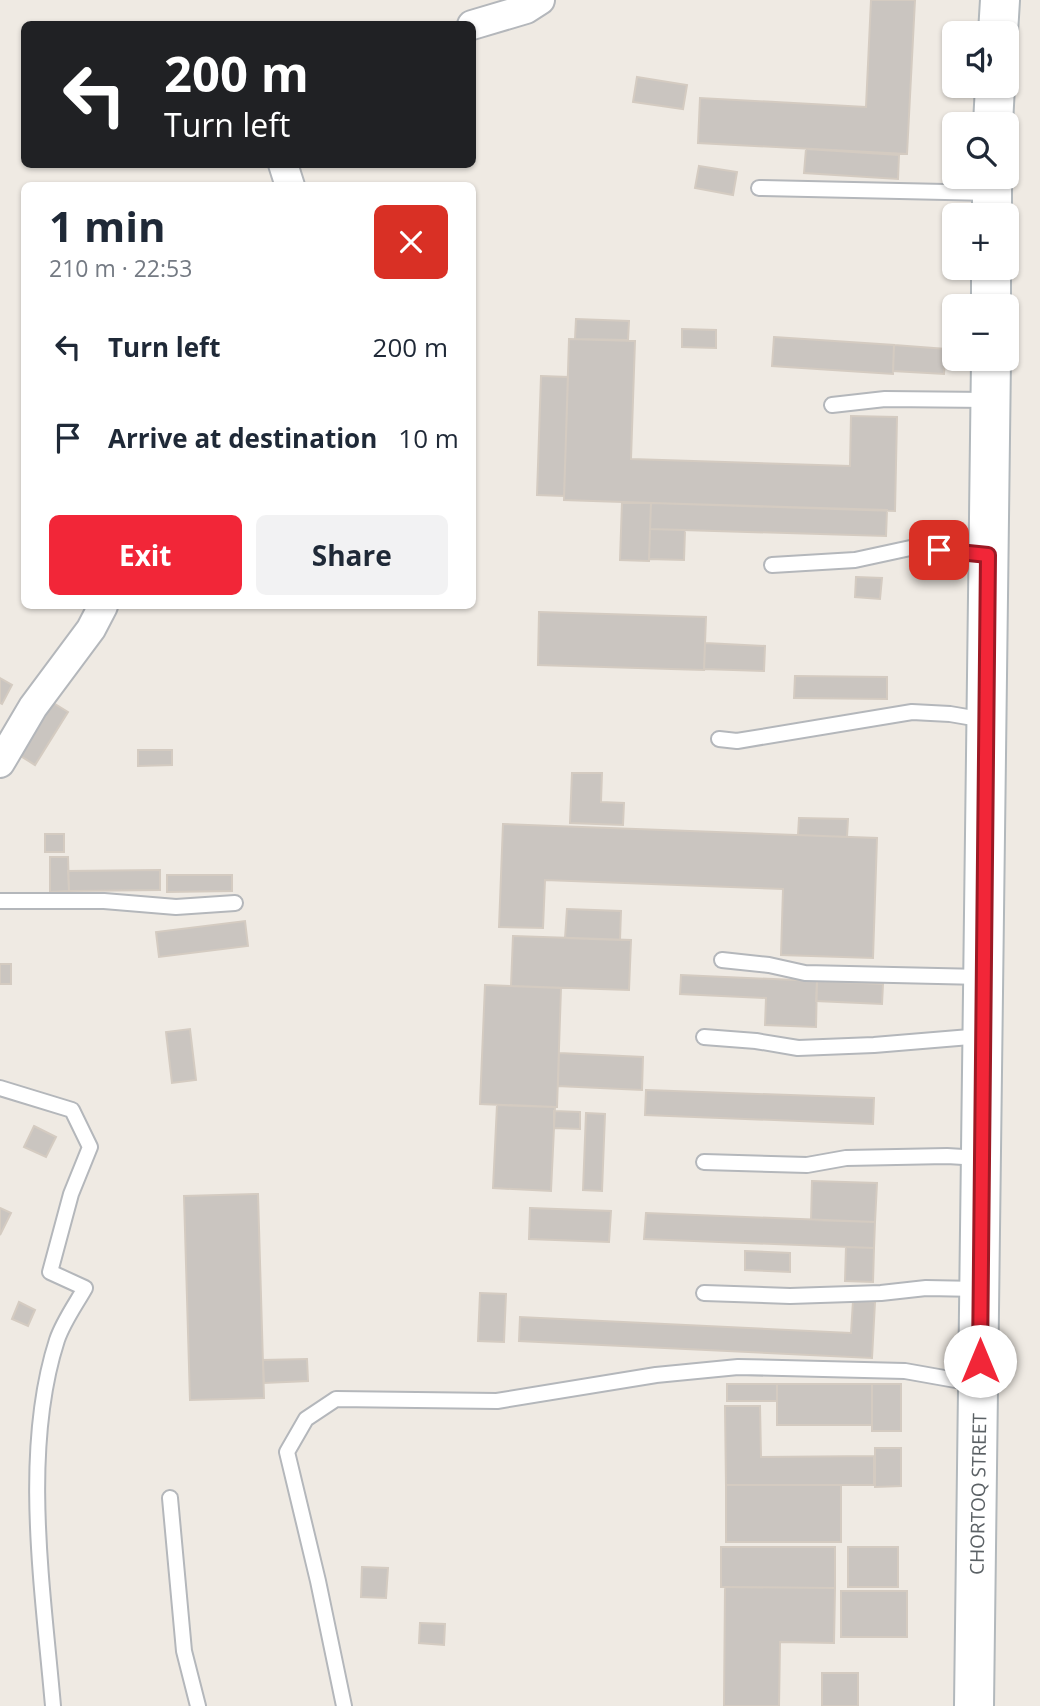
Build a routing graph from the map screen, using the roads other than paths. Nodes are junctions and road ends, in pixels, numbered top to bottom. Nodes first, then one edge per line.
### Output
1 (540, 0) edge
2 (1000, 0) edge
3 (999, 21) edge
4 (476, 24) edge
5 (759, 188) dead end
6 (992, 195) edge
7 (990, 371) edge
8 (990, 400) junction
9 (832, 405) dead end
10 (988, 555) junction
11 (772, 565) dead end
12 (101, 609) edge
13 (987, 720) junction
14 (719, 739) dead end
15 (0, 763) edge
16 (0, 901) edge
17 (235, 903) dead end
18 (722, 960) dead end
19 (984, 977) junction
20 (983, 1036) junction
21 (704, 1037) dead end
22 (0, 1088) edge
23 (982, 1158) junction
24 (704, 1162) dead end
25 (980, 1289) junction
26 (704, 1293) dead end
27 (979, 1385) junction
28 (170, 1498) dead end
29 (53, 1706) edge
30 (198, 1706) edge
31 (344, 1706) edge
32 (974, 1706) edge

1 - 4 street
2 - 3 main road
5 - 6 lane
7 - 8 main road, CHORTOQ STREET
8 - 9 lane
8 - 10 main road, CHORTOQ STREET
10 - 11 lane
10 - 13 main road, CHORTOQ STREET
12 - 15 street
13 - 14 lane
13 - 19 main road, CHORTOQ STREET
16 - 17 lane
18 - 19 lane
19 - 20 main road, CHORTOQ STREET
20 - 21 lane
20 - 23 main road, CHORTOQ STREET
22 - 29 lane
23 - 24 lane
23 - 25 main road, CHORTOQ STREET
25 - 26 lane
25 - 27 main road, CHORTOQ STREET
27 - 31 lane
27 - 32 main road, CHORTOQ STREET
28 - 30 lane

